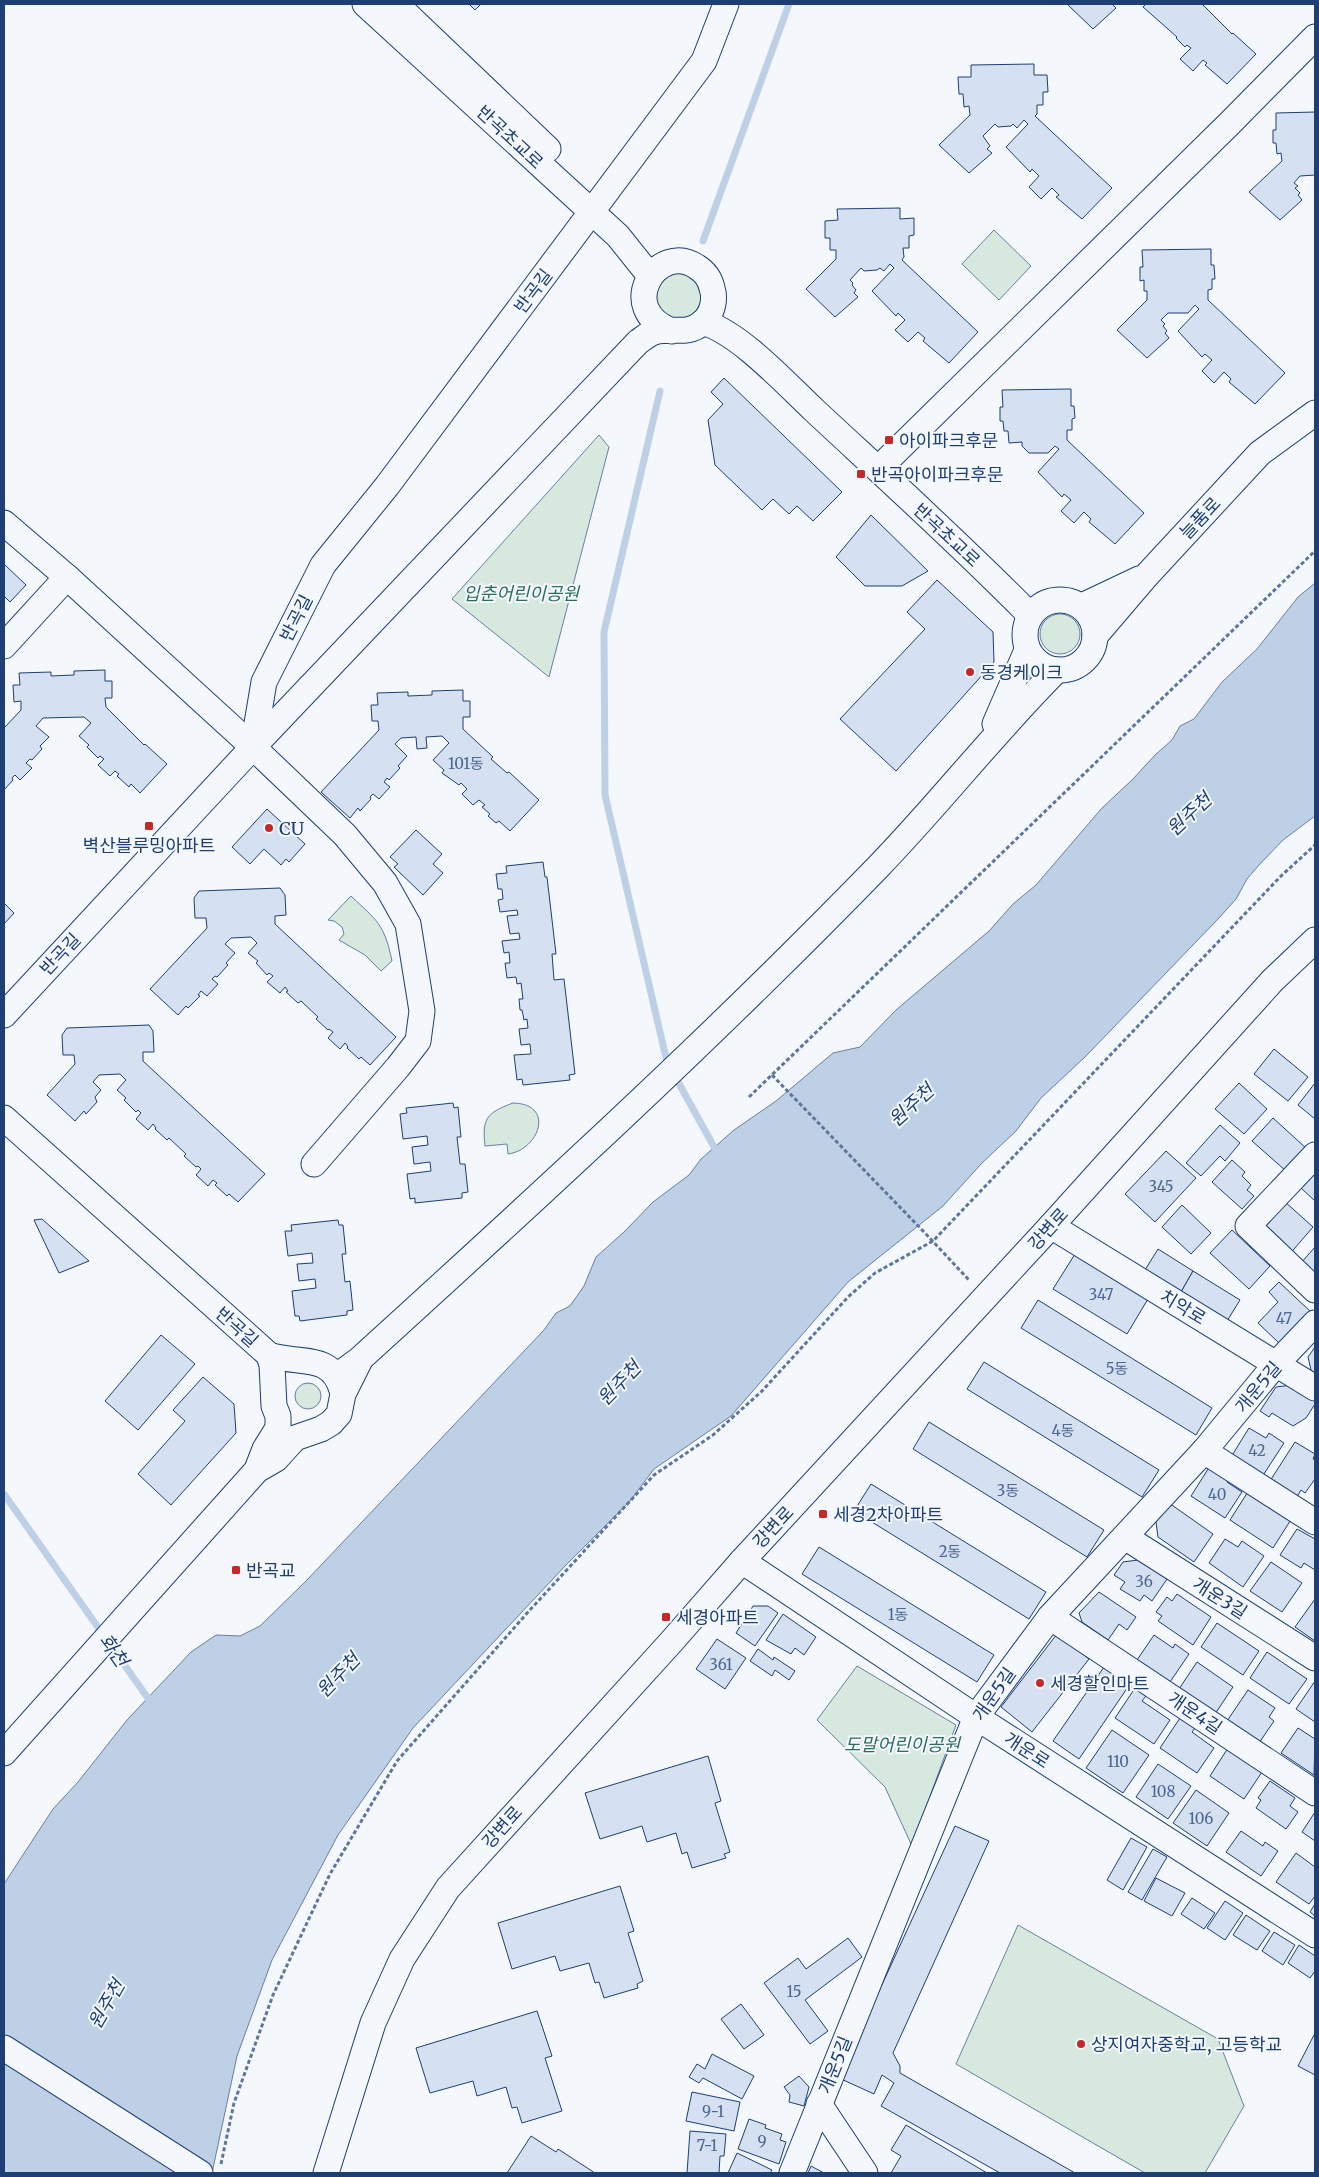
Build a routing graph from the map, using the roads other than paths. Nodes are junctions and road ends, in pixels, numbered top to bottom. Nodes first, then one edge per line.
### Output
1 (365, 4) edge
2 (396, 4) edge
3 (726, 4) edge
4 (1315, 37) edge
5 (596, 206) junction
6 (660, 269) junction
7 (646, 310) junction
8 (708, 313) junction
9 (672, 331) junction
10 (638, 342) junction
11 (1315, 413) edge
12 (878, 469) junction
13 (4, 523) edge
14 (1148, 574) junction
15 (66, 577) junction
16 (1082, 606) junction
17 (1030, 615) junction
18 (1095, 636) junction
19 (4, 646) edge
20 (1027, 650) junction
21 (1057, 670) junction
22 (988, 742) junction
23 (253, 747) junction
24 (1315, 940) edge
25 (4, 1015) edge
26 (4, 1118) edge
27 (1315, 1155) edge
28 (314, 1164) dead end
29 (1051, 1226) junction
30 (1315, 1290) edge
31 (1315, 1323) edge
32 (269, 1355) junction
33 (300, 1362) junction
34 (1276, 1364) junction
35 (340, 1385) junction
36 (1315, 1388) edge
37 (274, 1400) junction
38 (321, 1429) junction
39 (1204, 1451) junction
40 (257, 1470) junction
41 (1315, 1522) edge
42 (1125, 1537) junction
43 (742, 1561) junction
44 (1050, 1617) junction
45 (1315, 1658) edge
46 (976, 1717) junction
47 (4, 1753) edge
48 (1315, 1793) edge
49 (1315, 1935) edge
50 (4, 2048) edge
51 (819, 2104) junction
52 (200, 2173) edge
53 (326, 2173) edge
54 (792, 2173) edge
55 (865, 2173) edge

1 - 5 street, 반곡초교로
2 - 5 street, 반곡초교로
3 - 5 street, 반곡길
4 - 12 street
5 - 6 street, 반곡초교로
5 - 23 street, 반곡길
6 - 7 street
6 - 8 street
7 - 9 street
7 - 10 street
8 - 9 street
8 - 12 street, 반곡초교로
9 - 10 street
10 - 23 street
11 - 14 street, 늘품로
12 - 17 street, 반곡초교로
13 - 15 street
14 - 16 street
14 - 18 street, 늘품로
15 - 19 street
15 - 23 street
16 - 17 street
16 - 18 street
17 - 20 street
18 - 21 street
20 - 21 street
20 - 22 street
21 - 22 street
22 - 35 street
23 - 25 street, 반곡길
23 - 28 street
24 - 29 street, 강변로
26 - 32 street, 반곡길
27 - 30 street
29 - 34 street, 치악로
29 - 43 street, 강변로
31 - 34 street, 개운5길
32 - 33 street
32 - 37 street
33 - 35 street
33 - 37 street
34 - 36 street, 치악로
34 - 39 street, 개운5길
35 - 38 street
37 - 38 street
37 - 40 street
38 - 40 street
39 - 41 street
39 - 42 street, 개운5길
40 - 47 street
42 - 44 street, 개운5길
42 - 45 street, 개운3길
43 - 46 street, 개운로
43 - 53 street, 강변로
44 - 46 street, 개운5길
44 - 48 street, 개운4길
46 - 49 street, 개운로
46 - 51 street, 개운5길
50 - 52 street
51 - 54 street, 개운5길
51 - 55 street

